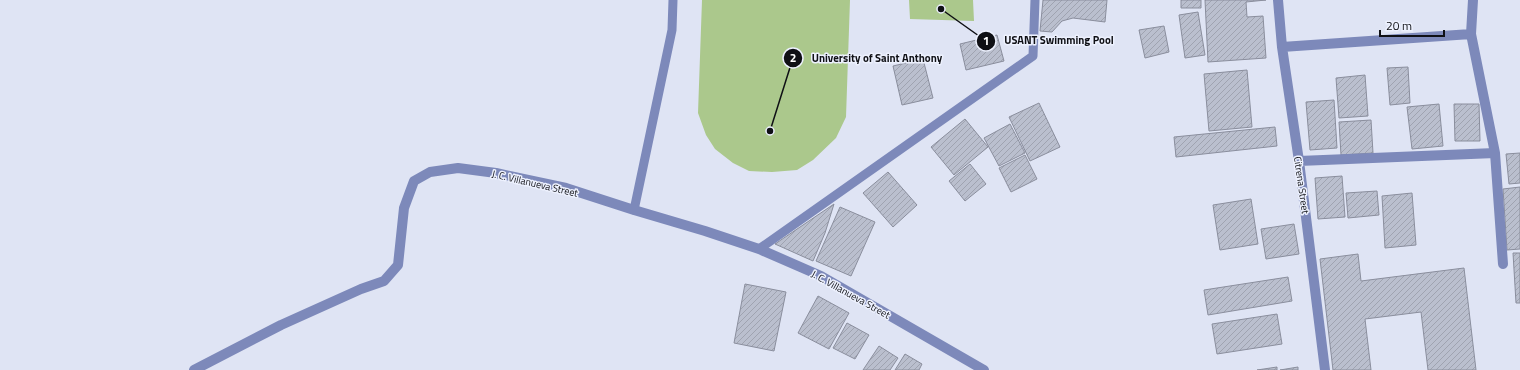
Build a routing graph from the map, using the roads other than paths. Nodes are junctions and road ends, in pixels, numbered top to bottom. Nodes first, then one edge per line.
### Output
1 (673, 0) edge
2 (1035, 0) edge
3 (1278, 0) edge
4 (1473, 0) edge
5 (1471, 34) junction
6 (1282, 47) junction
7 (1495, 153) junction
8 (1299, 162) junction
9 (634, 210) junction
10 (759, 249) junction
11 (1503, 264) dead end
12 (194, 370) edge
13 (984, 370) edge
14 (1325, 370) edge

1 - 9 lane
2 - 10 lane
3 - 6 street, Citrena Street
4 - 5 street
5 - 6 street
5 - 7 street
6 - 8 street, Citrena Street
7 - 8 street
7 - 11 street
8 - 14 street, Citrena Street
9 - 10 street, J. C. Villanueva Street
9 - 12 street, J. C. Villanueva Street
10 - 13 street, J. C. Villanueva Street

